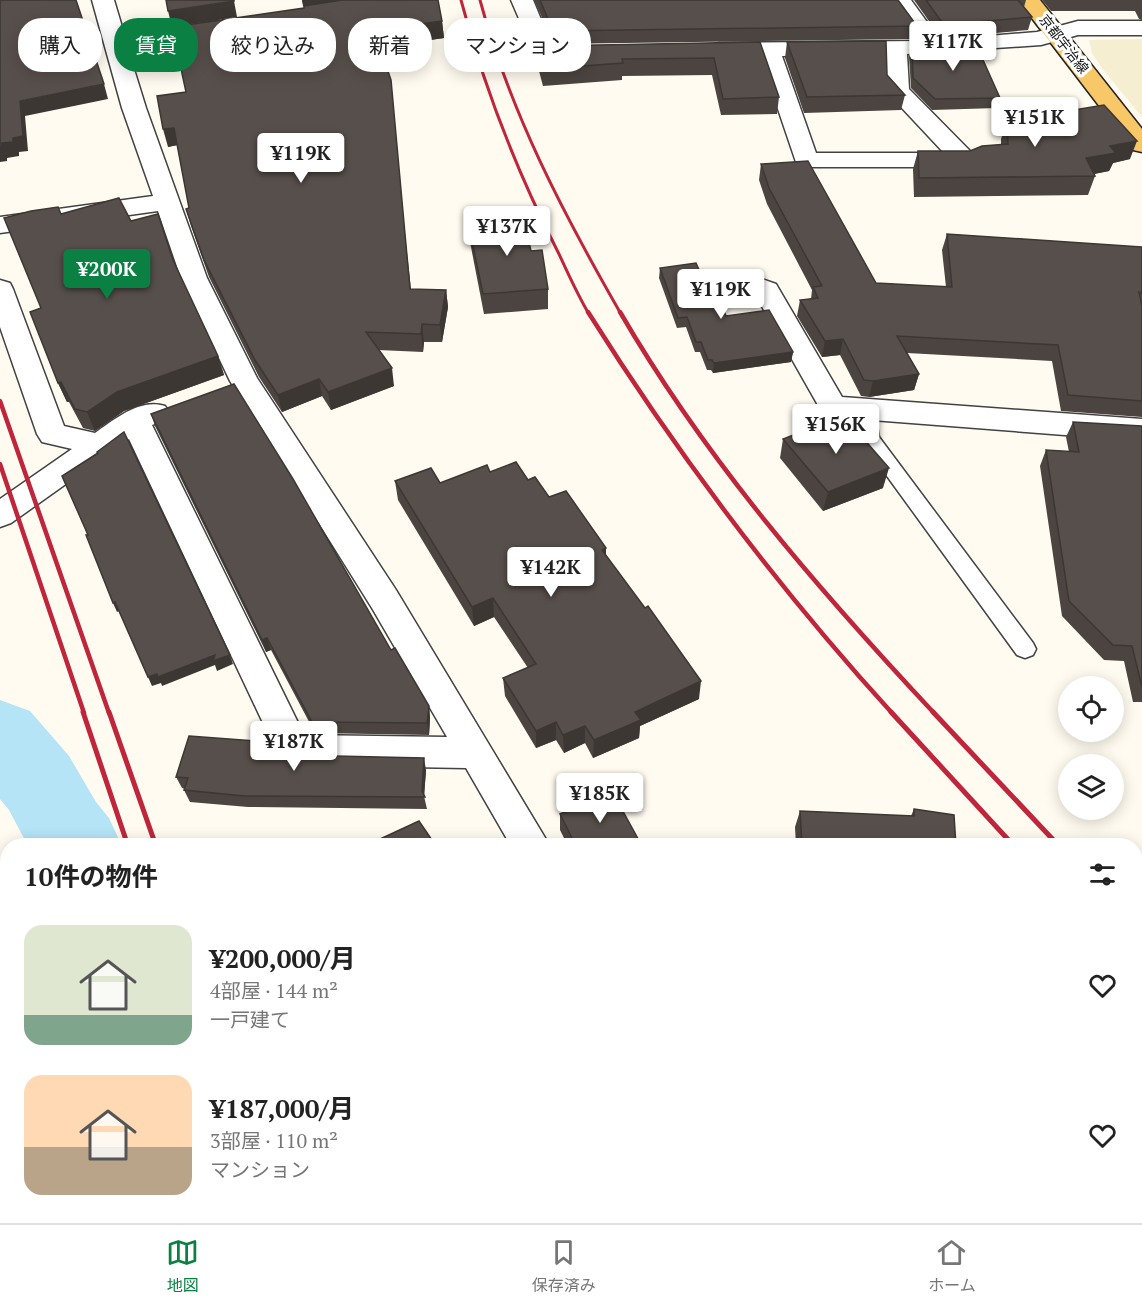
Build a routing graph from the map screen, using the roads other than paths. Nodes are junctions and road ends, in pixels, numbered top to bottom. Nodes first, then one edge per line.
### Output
1 (103, 0) edge
2 (522, 0) edge
3 (900, 0) edge
4 (1029, 0) edge
5 (1142, 28) edge
6 (1055, 32) junction
7 (114, 38) edge
8 (934, 47) junction
9 (896, 48) junction
10 (769, 50) junction
11 (698, 51) edge
12 (603, 52) edge
13 (124, 72) edge
14 (1142, 145) edge
15 (167, 202) junction
16 (0, 225) edge
17 (756, 286) dead end
18 (0, 289) edge
19 (179, 405) edge
20 (866, 410) junction
21 (135, 420) junction
22 (1142, 430) edge
23 (100, 445) junction
24 (0, 515) edge
25 (1025, 649) dead end
26 (476, 753) junction
27 (526, 838) edge

1 - 7 street
2 - 12 street
3 - 8 street
4 - 6 main road, 京都宇治線
5 - 6 street
6 - 8 street
6 - 14 main road, 京都宇治線
8 - 9 street
9 - 10 street
9 - 10 street
10 - 11 street
13 - 15 street
15 - 16 street
15 - 26 street
17 - 20 street
18 - 23 street
19 - 21 street
20 - 22 street
20 - 25 lane
21 - 23 street
21 - 26 street
23 - 24 street
26 - 27 street

